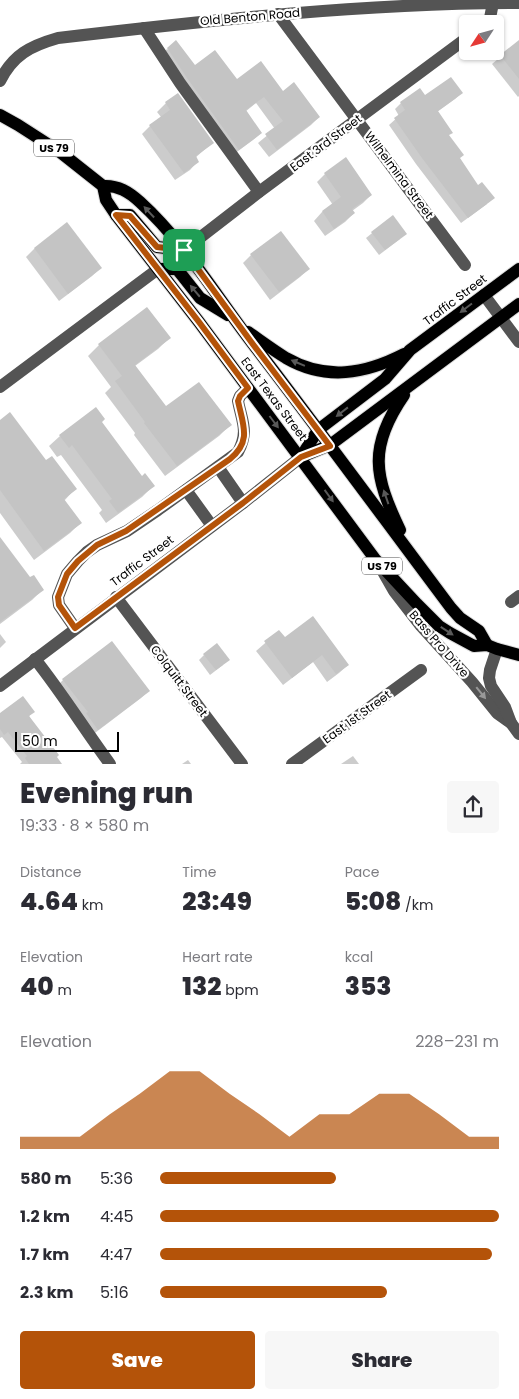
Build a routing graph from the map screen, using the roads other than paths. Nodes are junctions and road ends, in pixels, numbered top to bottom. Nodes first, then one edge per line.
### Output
1 (492, 3) junction
2 (519, 3) edge
3 (278, 14) junction
4 (490, 15) edge
5 (144, 28) junction
6 (459, 43) edge
7 (0, 81) edge
8 (0, 116) edge
9 (357, 119) junction
10 (103, 186) junction
11 (259, 192) junction
12 (116, 215) junction
13 (184, 250) junction
14 (465, 265) dead end
15 (158, 269) junction
16 (519, 269) edge
17 (484, 295) junction
18 (519, 304) edge
19 (501, 318) junction
20 (237, 323) junction
21 (519, 342) edge
22 (410, 350) junction
23 (0, 387) edge
24 (410, 387) junction
25 (248, 388) junction
26 (318, 430) junction
27 (330, 446) junction
28 (301, 457) junction
29 (218, 467) junction
30 (186, 490) junction
31 (243, 503) junction
32 (212, 526) junction
33 (413, 557) junction
34 (375, 559) junction
35 (116, 597) junction
36 (75, 628) junction
37 (492, 647) junction
38 (519, 655) edge
39 (35, 659) junction
40 (421, 670) dead end
41 (0, 686) edge
42 (511, 723) junction
43 (519, 734) edge
44 (110, 764) edge
45 (242, 764) edge
46 (292, 764) edge

1 - 2 street, Old Benton Road
1 - 3 street, Old Benton Road
1 - 4 street
3 - 5 street, Old Benton Road
3 - 9 street, Wilhelmina Street
5 - 7 street, Old Benton Road
5 - 11 street
6 - 9 street, East 3rd Street
8 - 10 main road, East Texas Street / US 79
9 - 11 street, East 3rd Street
9 - 14 street, Wilhelmina Street
10 - 12 main road, East Texas Street / US 79
13 -> 10 main road, East Texas Street
11 - 13 street, East 3rd Street
12 - 13 main road
12 - 15 main road, East Texas Street / US 79
13 - 20 main road, East Texas Street
20 -> 15 main road
15 - 23 street
15 - 25 main road, East Texas Street / US 79
16 - 17 main road, Traffic Street
17 - 19 street
17 -> 22 main road, Traffic Street
18 - 19 main road, Traffic Street
19 - 21 street
19 - 24 main road, Traffic Street
22 -> 20 main road
20 - 26 main road, East Texas Street
22 -> 26 main road, Traffic Street
24 - 27 main road, Traffic Street
33 -> 24 main road
25 -> 28 main road, East Texas Street / US 79
25 - 29 street
26 - 27 main road, East Texas Street
26 - 28 main road, Traffic Street
27 - 28 main road, Traffic Street
27 - 33 main road, East Texas Street
28 - 31 street, Traffic Street
28 -> 34 main road, East Texas Street / US 79
29 - 30 street
29 - 31 street
30 - 32 street
30 - 36 street
31 - 32 street, Traffic Street
32 - 35 street, Traffic Street
33 - 37 main road, East Texas Street
34 -> 37 main road, East Texas Street / US 79
34 -> 42 street, Bass Pro Drive
35 - 36 street, Traffic Street
35 - 45 street, Colquitt Street
36 - 39 street, Traffic Street
37 - 38 main road, East Texas Street / US 79
37 - 42 street, Bass Pro Drive
39 - 41 street, Traffic Street
39 - 44 street
40 - 46 street, East 1st Street
42 - 43 street, Bass Pro Drive

